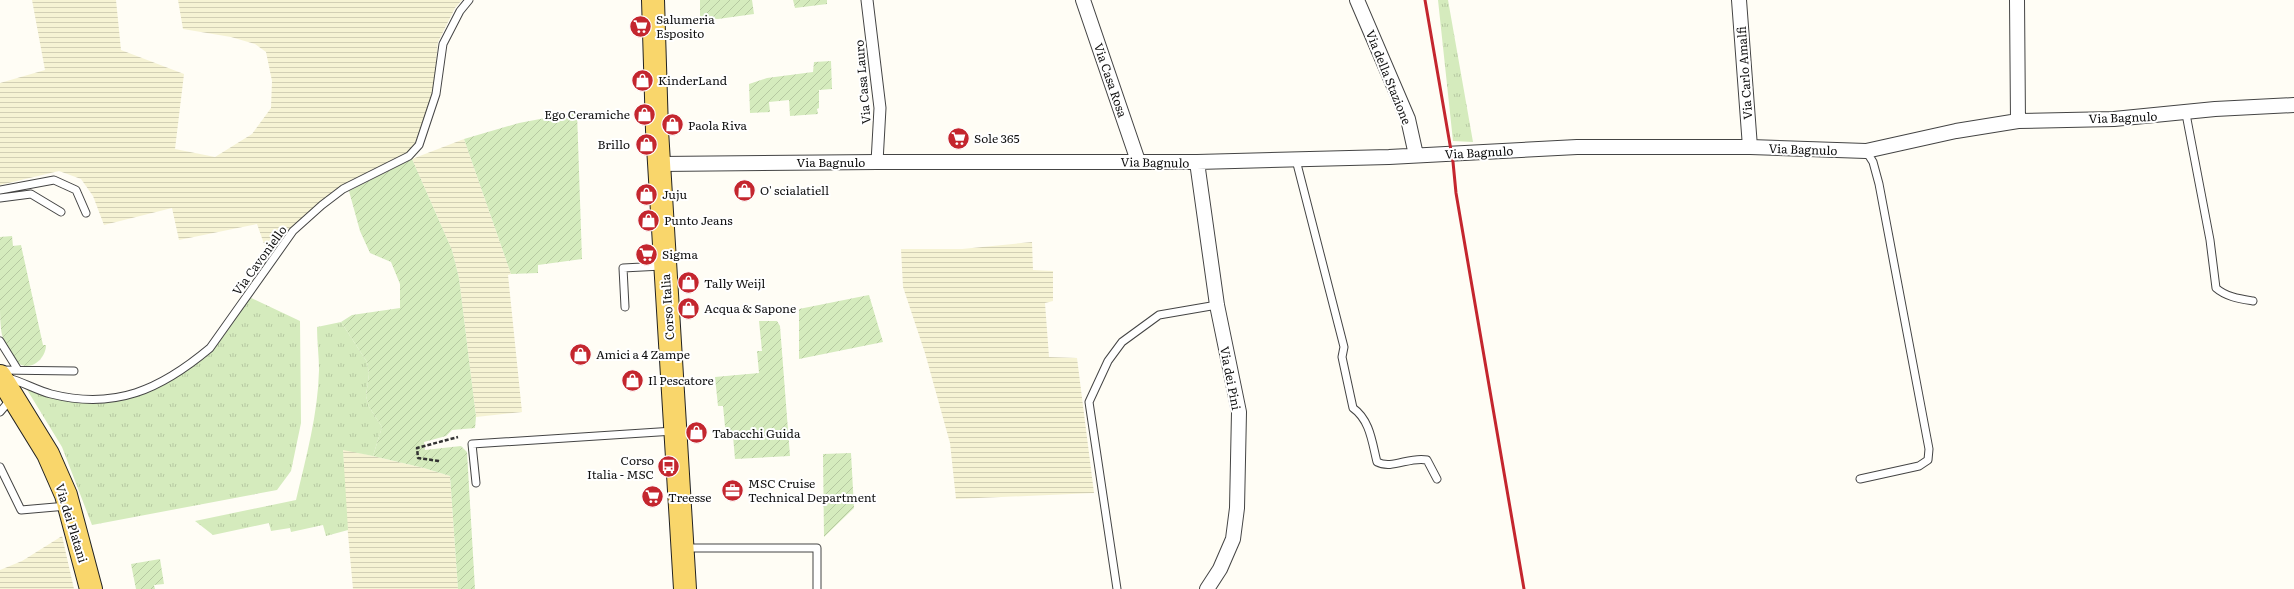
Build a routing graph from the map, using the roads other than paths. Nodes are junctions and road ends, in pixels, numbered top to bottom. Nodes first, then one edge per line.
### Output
1 (469, 0) edge
2 (653, 0) edge
3 (867, 0) edge
4 (1083, 0) edge
5 (1357, 0) edge
6 (1739, 0) edge
7 (2017, 0) edge
8 (2294, 105) edge
9 (2186, 114) junction
10 (2018, 121) junction
11 (1750, 147) junction
12 (1866, 152) junction
13 (1416, 155) junction
14 (1296, 160) junction
15 (1138, 161) junction
16 (877, 162) junction
17 (1198, 162) junction
18 (660, 164) junction
19 (0, 190) edge
20 (0, 198) edge
21 (61, 212) dead end
22 (86, 213) dead end
23 (665, 266) junction
24 (2253, 301) dead end
25 (1217, 305) junction
26 (625, 307) dead end
27 (0, 341) edge
28 (74, 371) dead end
29 (4, 374) edge
30 (6, 405) edge
31 (676, 431) junction
32 (0, 467) edge
33 (1437, 479) dead end
34 (1860, 479) dead end
35 (476, 483) dead end
36 (69, 505) junction
37 (683, 541) junction
38 (91, 589) edge
39 (684, 589) edge
40 (818, 589) edge
41 (1117, 589) edge
42 (1207, 589) edge

1 - 29 lane, Via Cavoniello
2 - 18 main road, Corso Italia
3 - 16 street, Via Casa Lauro
4 - 15 street, Via Casa Rosa
5 - 13 street, Via della Stazione
6 - 11 street, Via Carlo Amalfi
7 - 10 street
8 - 9 street, Via Bagnulo
9 - 10 street, Via Bagnulo
9 - 24 lane
10 - 12 street, Via Bagnulo
11 - 12 street, Via Bagnulo
11 - 13 street, Via Bagnulo
12 - 34 lane
13 - 14 street, Via Bagnulo
14 - 17 street, Via Bagnulo
14 - 33 lane
15 - 16 street, Via Bagnulo
15 - 17 street, Via Bagnulo
16 - 18 street, Via Bagnulo
17 - 25 street, Via dei Pini
18 - 23 main road, Corso Italia
19 - 22 lane
20 - 21 lane
23 - 26 lane
23 - 31 main road, Corso Italia
25 - 41 lane
25 - 42 street, Via dei Pini
27 - 29 lane
28 - 29 lane
29 - 30 main road, Via dei Platani
30 - 36 main road, Via dei Platani
31 - 35 lane
31 - 37 main road, Corso Italia
32 - 36 lane
36 - 38 main road, Via dei Platani
37 - 39 main road, Corso Italia
37 - 40 lane

